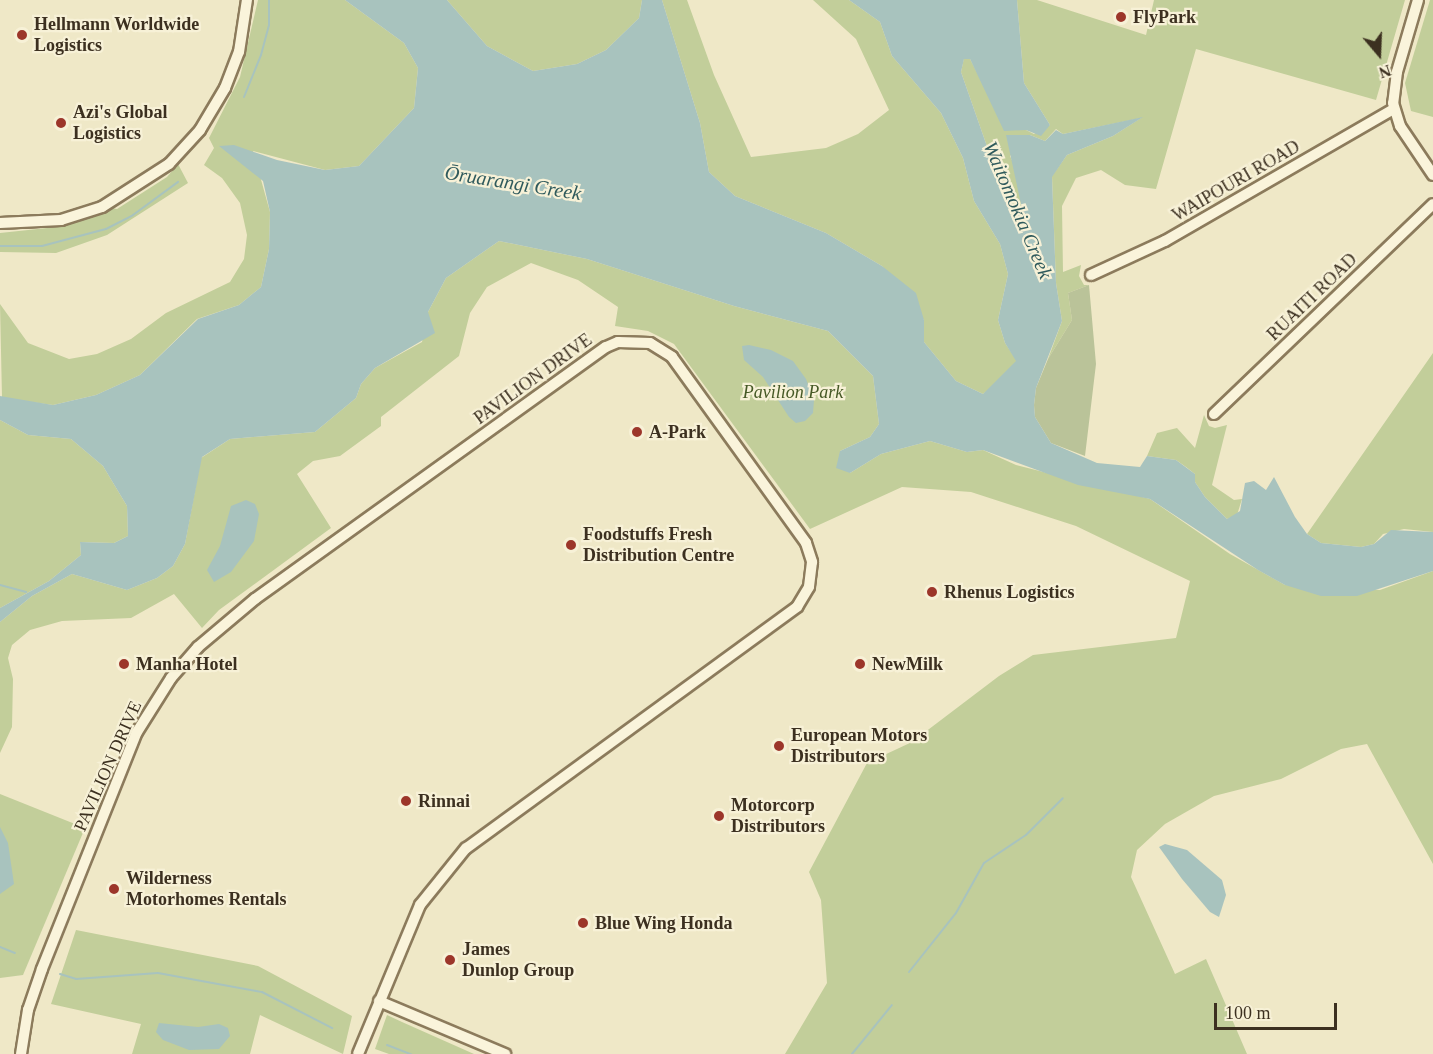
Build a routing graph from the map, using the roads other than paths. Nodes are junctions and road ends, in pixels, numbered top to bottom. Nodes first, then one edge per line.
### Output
1 (247, 0) edge
2 (1418, 0) edge
3 (1394, 109) junction
4 (1433, 174) edge
5 (1433, 204) edge
6 (0, 223) edge
7 (1091, 275) dead end
8 (1214, 414) dead end
9 (379, 1001) junction
10 (21, 1054) edge
11 (358, 1054) edge
12 (505, 1054) edge

1 - 6 street
2 - 3 street
3 - 4 street
3 - 7 street, WAIPOURI ROAD
5 - 8 street, RUAITI ROAD
9 - 10 street, PAVILION DRIVE
9 - 11 street, PAVILION DRIVE
9 - 12 street

